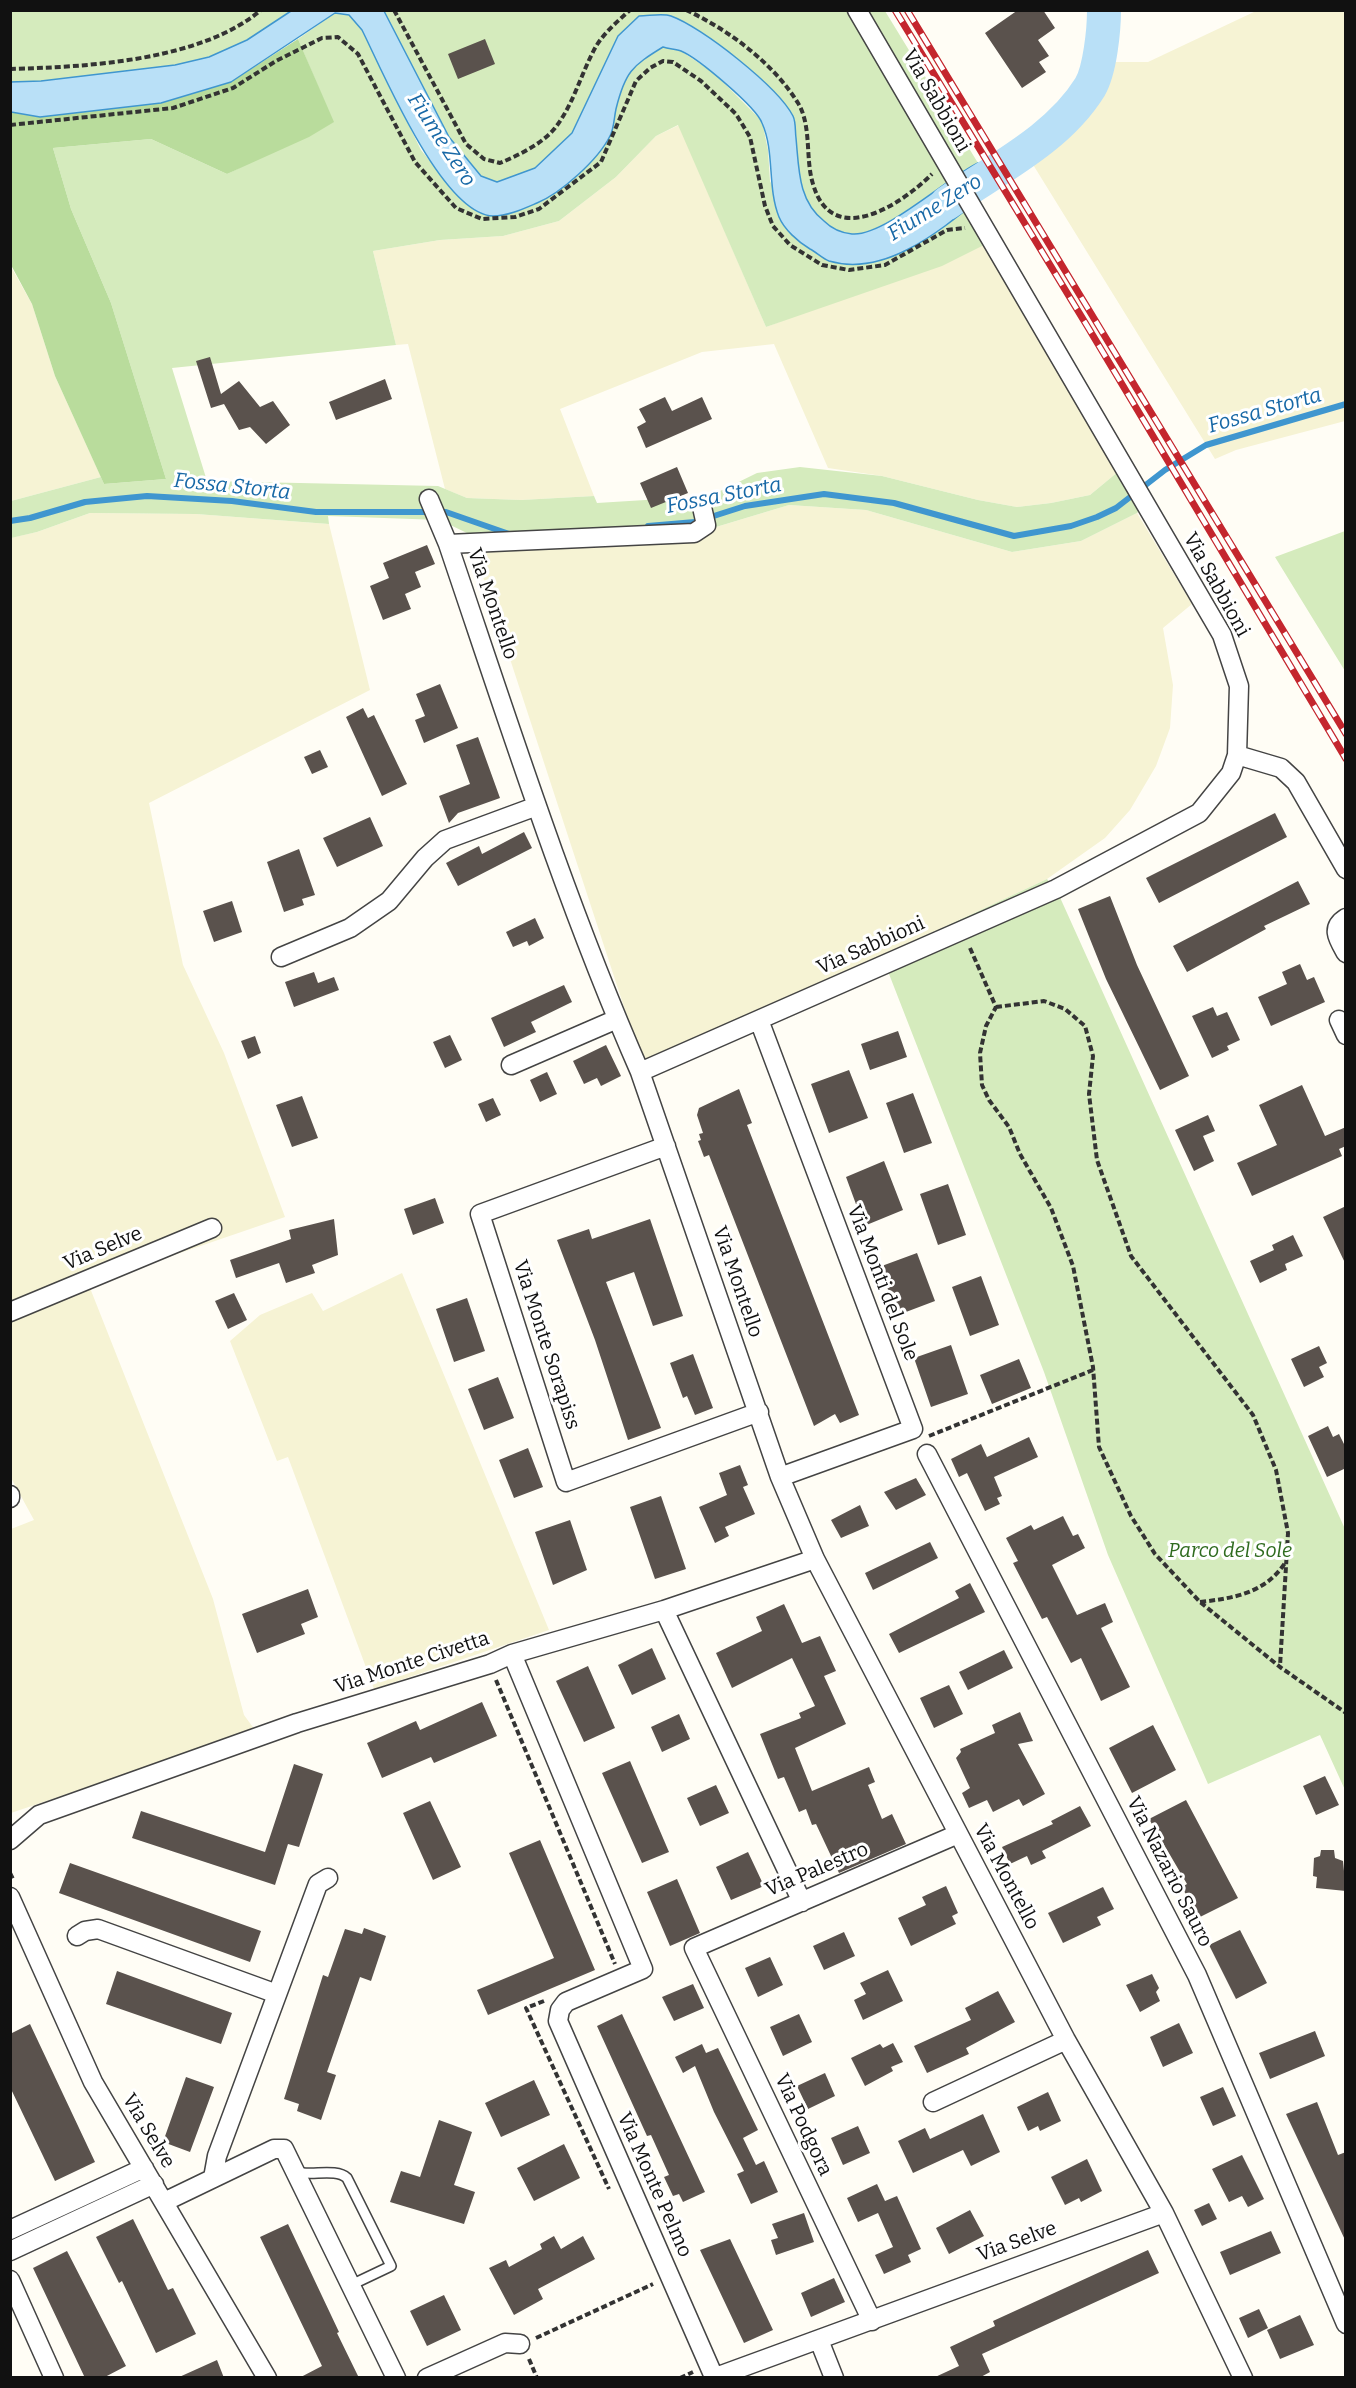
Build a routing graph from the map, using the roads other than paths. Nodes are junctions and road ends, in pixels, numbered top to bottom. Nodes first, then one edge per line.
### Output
1 (857, 10) edge
2 (430, 500) dead end
3 (704, 516) dead end
4 (448, 543) junction
5 (1237, 755) junction
6 (537, 806) junction
7 (1346, 869) edge
8 (1346, 918) edge
9 (1346, 952) edge
10 (281, 957) dead end
11 (617, 1019) junction
12 (759, 1020) junction
13 (511, 1065) dead end
14 (640, 1072) junction
15 (666, 1146) junction
16 (212, 1228) dead end
17 (10, 1312) edge
18 (759, 1412) junction
19 (923, 1447) road end
20 (780, 1477) junction
21 (815, 1559) junction
22 (664, 1611) junction
23 (512, 1654) junction
24 (958, 1834) junction
25 (10, 1840) edge
26 (328, 1878) dead end
27 (10, 1897) edge
28 (802, 1902) junction
29 (77, 1936) dead end
30 (694, 1948) joint
31 (277, 1994) junction
32 (553, 2005) joint
33 (1066, 2040) junction
34 (933, 2102) dead end
35 (144, 2168) junction
36 (297, 2172) junction
37 (213, 2178) junction
38 (154, 2184) junction
39 (164, 2202) junction
40 (1164, 2213) junction
41 (10, 2230) edge
42 (10, 2250) edge
43 (10, 2280) edge
44 (351, 2284) junction
45 (872, 2321) junction
46 (1346, 2324) edge
47 (819, 2340) junction
48 (520, 2344) road end
49 (713, 2377) edge
50 (54, 2378) edge
51 (267, 2378) edge
52 (396, 2378) edge
53 (427, 2378) edge
54 (834, 2378) edge
55 (1243, 2378) edge

1 - 5 street, Via Sabbioni
2 - 4 street
3 - 4 street, Via Montello
4 - 6 street, Via Montello
5 - 7 street
5 - 12 street, Via Sabbioni
6 - 10 street
6 - 11 street, Via Montello
8 - 9 street
11 - 13 street
11 - 14 street, Via Montello
12 - 14 street, Via Sabbioni
12 - 20 street, Via Monti del Sole
14 - 15 street, Via Montello
15 - 18 street, Via Montello
15 - 18 street, Via Monte Sorapiss
16 - 17 street, Via Selve
18 - 20 street, Via Montello
19 - 46 street, Via Nazario Sauro
20 - 21 street, Via Montello
21 - 22 street
21 - 24 street, Via Montello
22 - 23 street
22 - 28 street
23 - 25 street, Via Monte Civetta
23 - 32 street, Via Monte Civetta
24 - 28 street, Via Palestro
24 - 33 street, Via Montello
26 - 31 street
27 - 35 street, Via Selve
28 - 30 street, Via Palestro
29 - 31 street
30 - 45 street, Via Podgora
31 - 37 street
32 - 49 street, Via Monte Pelmo
33 - 34 street
33 - 40 street, Via Montello
35 - 38 street, Via Selve
35 - 41 street
36 - 37 street
36 - 44 street
36 - 44 lane
37 - 39 street
38 - 39 street, Via Selve
38 - 42 street
39 - 51 street, Via Selve
40 - 45 street, Via Selve
40 - 55 street
43 - 50 street
44 - 52 street
45 - 47 street, Via Selve
47 - 49 street, Via Selve
47 - 54 street
48 - 53 street

